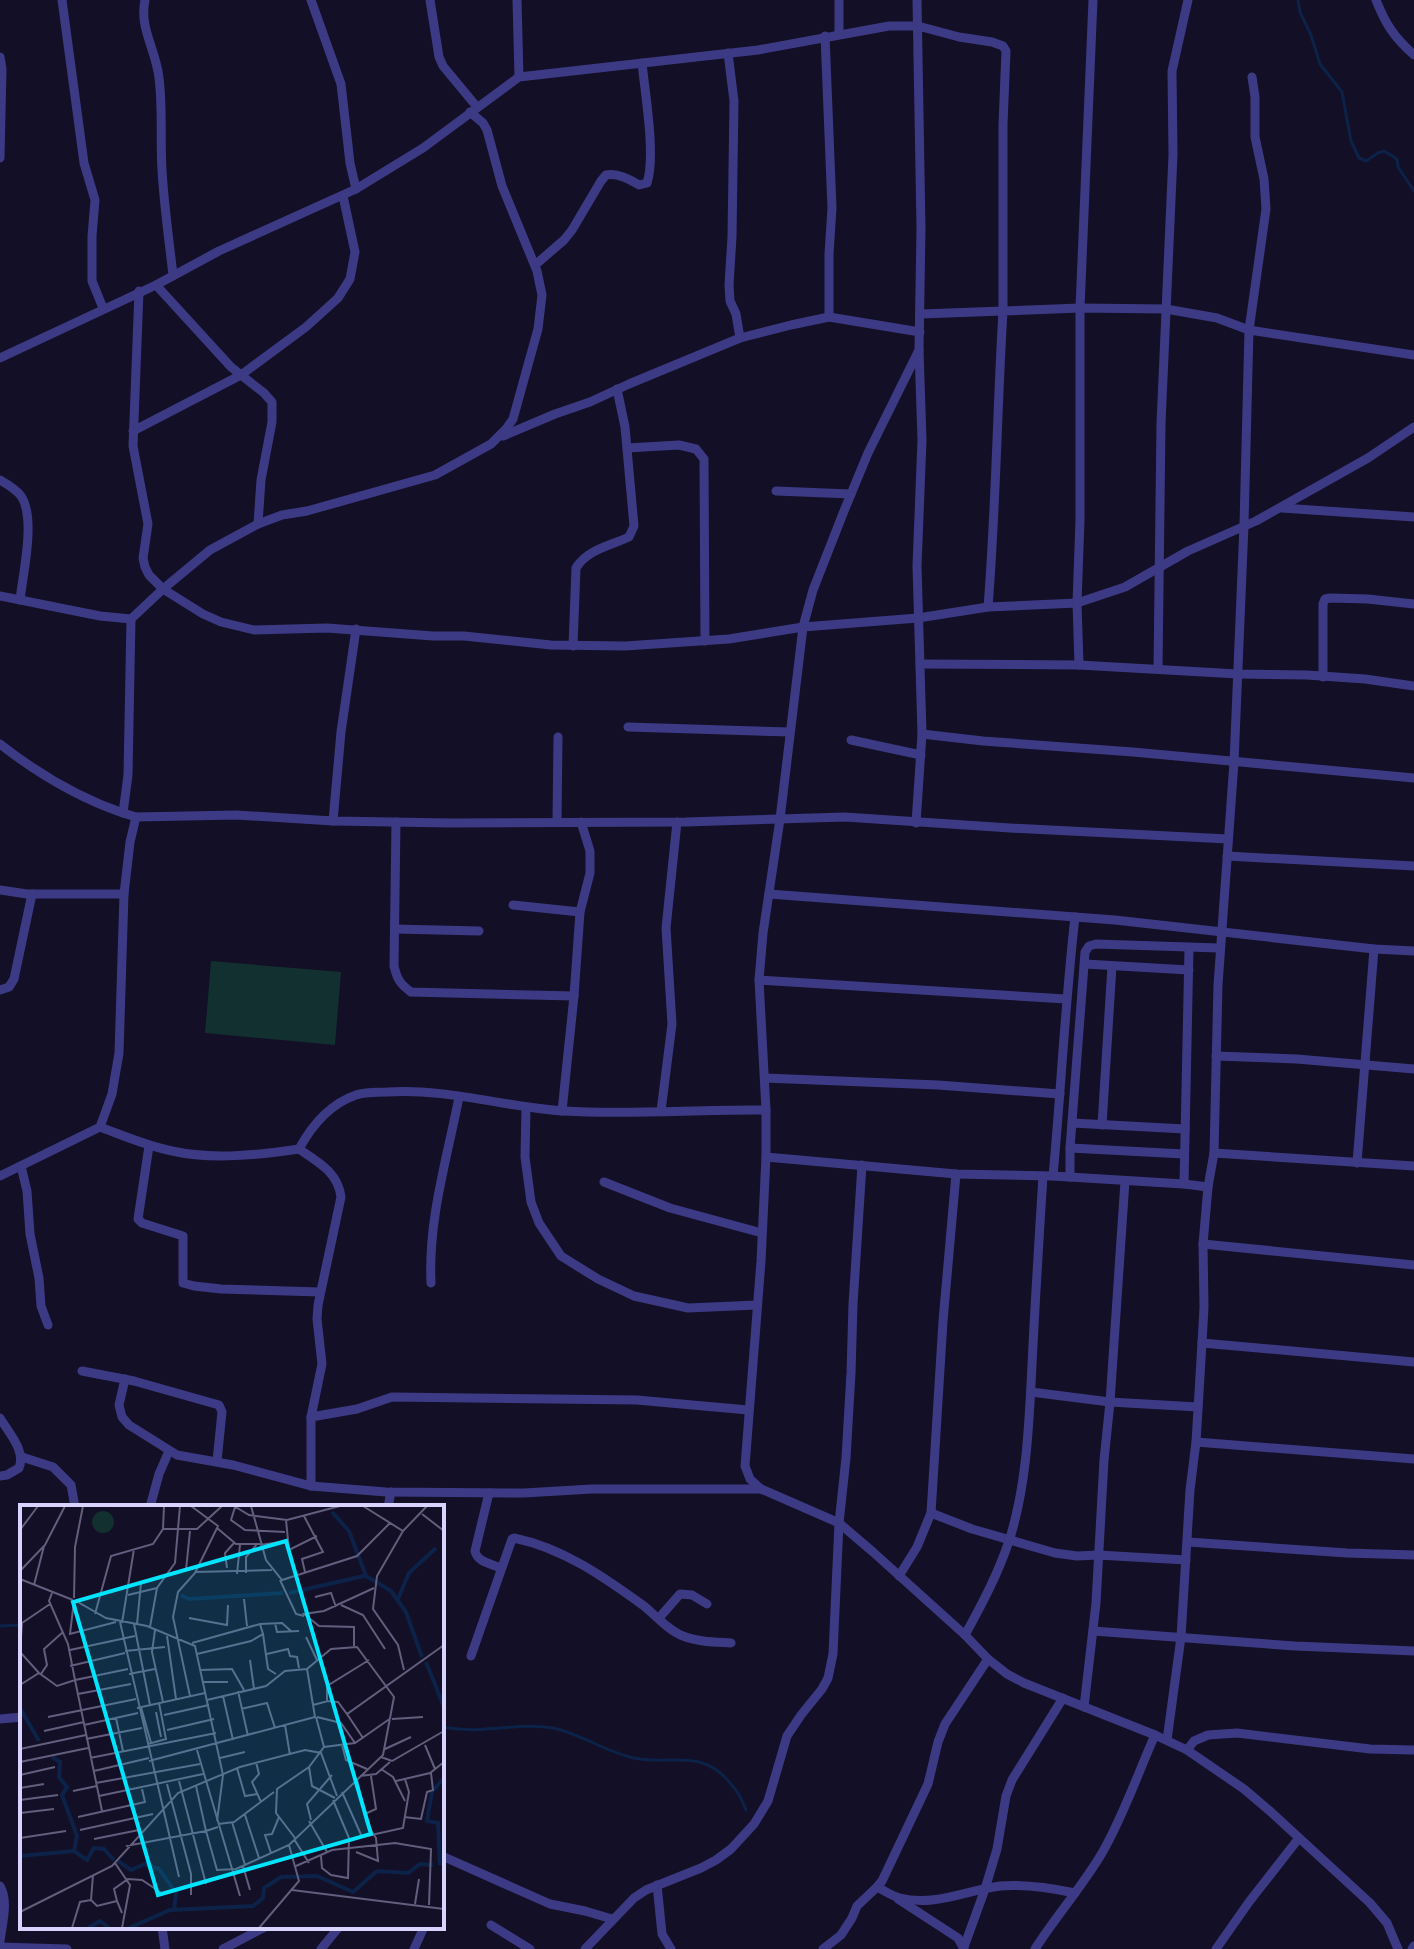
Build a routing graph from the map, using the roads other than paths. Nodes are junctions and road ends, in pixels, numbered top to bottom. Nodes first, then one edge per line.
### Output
1 (62, 0) edge
2 (145, 0) edge
3 (311, 0) edge
4 (430, 0) edge
5 (517, 0) edge
6 (839, 0) edge
7 (917, 0) edge
8 (1093, 0) edge
9 (1188, 0) edge
10 (1376, 0) edge
11 (918, 26) junction
12 (839, 33) junction
13 (825, 36) junction
14 (728, 53) junction
15 (1414, 55) edge
16 (0, 57) edge
17 (642, 63) junction
18 (519, 77) junction
19 (1252, 77) dead end
20 (474, 110) junction
21 (0, 136) edge
22 (0, 158) edge
23 (356, 189) junction
24 (343, 196) junction
25 (535, 265) junction
26 (173, 275) junction
27 (156, 285) junction
28 (139, 291) junction
29 (103, 308) junction
30 (1080, 308) junction
31 (1166, 309) junction
32 (1003, 311) junction
33 (921, 314) junction
34 (829, 317) junction
35 (1249, 330) junction
36 (920, 332) junction
37 (740, 338) junction
38 (919, 350) junction
39 (1414, 355) edge
40 (0, 358) edge
41 (241, 375) junction
42 (617, 389) junction
43 (1412, 430) edge
44 (133, 431) junction
45 (499, 438) junction
46 (627, 448) junction
47 (0, 480) edge
48 (776, 491) dead end
49 (851, 494) junction
50 (1280, 508) junction
51 (1414, 517) edge
52 (258, 524) junction
53 (1244, 525) junction
54 (1160, 567) junction
55 (163, 589) junction
56 (0, 596) edge
57 (20, 600) junction
58 (1077, 603) junction
59 (1414, 604) edge
60 (988, 607) junction
61 (918, 618) junction
62 (131, 619) junction
63 (803, 627) junction
64 (356, 629) junction
65 (705, 641) junction
66 (573, 646) junction
67 (920, 664) junction
68 (1079, 665) junction
69 (1158, 669) junction
70 (1238, 674) junction
71 (1323, 677) junction
72 (1414, 686) edge
73 (628, 727) dead end
74 (790, 732) junction
75 (922, 734) junction
76 (558, 737) dead end
77 (851, 740) dead end
78 (0, 744) edge
79 (921, 755) junction
80 (1234, 762) junction
81 (1414, 778) edge
82 (123, 813) junction
83 (136, 817) junction
84 (780, 819) junction
85 (333, 821) junction
86 (396, 822) junction
87 (557, 822) junction
88 (581, 822) junction
89 (677, 822) junction
90 (916, 823) junction
91 (1228, 839) junction
92 (1227, 856) junction
93 (1414, 866) edge
94 (0, 890) edge
95 (32, 894) junction
96 (124, 894) junction
97 (769, 894) junction
98 (513, 905) dead end
99 (580, 912) junction
100 (1075, 917) junction
101 (395, 929) junction
102 (1220, 930) junction
103 (479, 931) dead end
104 (1189, 948) junction
105 (1219, 948) junction
106 (1374, 949) junction
107 (1414, 951) edge
108 (1085, 964) junction
109 (1112, 966) junction
110 (1189, 970) junction
111 (759, 980) junction
112 (0, 990) edge
113 (574, 996) junction
114 (1066, 999) junction
115 (1216, 1056) junction
116 (1366, 1064) junction
117 (1414, 1069) edge
118 (765, 1078) junction
119 (1060, 1094) junction
120 (459, 1097) junction
121 (526, 1107) junction
122 (766, 1110) junction
123 (562, 1111) junction
124 (661, 1111) junction
125 (1072, 1123) junction
126 (1102, 1125) junction
127 (100, 1127) junction
128 (1185, 1129) junction
129 (149, 1146) junction
130 (1070, 1148) junction
131 (299, 1149) junction
132 (1214, 1153) junction
133 (1184, 1154) junction
134 (766, 1157) junction
135 (1357, 1163) junction
136 (862, 1165) junction
137 (21, 1166) junction
138 (1414, 1166) edge
139 (956, 1174) junction
140 (0, 1176) edge
141 (1048, 1176) junction
142 (1070, 1177) junction
143 (1125, 1181) junction
144 (604, 1182) dead end
145 (1184, 1184) junction
146 (1208, 1187) junction
147 (762, 1233) junction
148 (1203, 1244) junction
149 (1414, 1265) edge
150 (431, 1283) dead end
151 (320, 1292) junction
152 (757, 1305) junction
153 (48, 1325) dead end
154 (1202, 1343) junction
155 (1414, 1362) edge
156 (82, 1371) dead end
157 (125, 1379) junction
158 (1031, 1392) junction
159 (1110, 1402) junction
160 (1198, 1407) junction
161 (748, 1410) junction
162 (311, 1417) junction
163 (0, 1418) edge
164 (1196, 1442) junction
165 (169, 1451) junction
166 (22, 1457) junction
167 (1414, 1459) edge
168 (217, 1461) junction
169 (0, 1476) edge
170 (311, 1486) junction
171 (761, 1489) junction
172 (391, 1492) junction
173 (489, 1493) junction
174 (75, 1505) edge
175 (151, 1505) edge
176 (388, 1505) edge
177 (931, 1513) junction
178 (839, 1523) junction
179 (1010, 1540) junction
180 (1188, 1542) junction
181 (1098, 1555) junction
182 (1414, 1555) edge
183 (1186, 1560) junction
184 (501, 1568) junction
185 (899, 1576) junction
186 (707, 1604) dead end
187 (659, 1618) junction
188 (1093, 1631) junction
189 (965, 1635) junction
190 (1181, 1637) junction
191 (731, 1643) dead end
192 (1414, 1651) edge
193 (471, 1656) dead end
194 (988, 1659) junction
195 (1063, 1698) junction
196 (1084, 1707) junction
197 (20, 1717) edge
198 (0, 1719) edge
199 (1155, 1735) junction
200 (1167, 1740) junction
201 (1187, 1750) junction
202 (1414, 1750) edge
203 (1299, 1838) junction
204 (444, 1857) edge
205 (657, 1885) junction
206 (0, 1886) edge
207 (877, 1887) junction
208 (985, 1889) junction
209 (1075, 1893) junction
210 (893, 1896) junction
211 (612, 1919) junction
212 (491, 1925) dead end
213 (162, 1929) edge
214 (261, 1929) edge
215 (337, 1929) edge
216 (422, 1929) edge
217 (0, 1944) edge
218 (666, 1947) edge
219 (964, 1948) edge
220 (1411, 1948) edge
221 (67, 1949) edge
222 (165, 1949) edge
223 (223, 1949) edge
224 (321, 1949) edge
225 (414, 1949) edge
226 (530, 1949) edge
227 (585, 1949) edge
228 (823, 1949) edge
229 (1035, 1949) edge
230 (1216, 1949) edge
231 (1399, 1949) edge

1 - 29 street
2 - 26 street
3 - 23 street
4 - 20 street
5 - 18 street
6 - 12 street
7 - 11 street
8 - 30 street
9 - 31 street
10 - 15 street
11 - 12 street
11 - 32 street
11 - 33 street
12 - 13 street
13 - 14 street
13 - 34 street
14 - 17 street
14 - 37 street
16 - 21 street
17 - 18 street
17 - 25 street
18 - 20 street
19 - 35 street
20 - 23 street
20 - 25 street
21 - 22 street
23 - 24 street
24 - 26 street
24 - 41 street
25 - 45 street
26 - 27 street
27 - 28 street
27 - 41 street
28 - 29 street
28 - 44 street
29 - 40 street
30 - 31 street
30 - 32 street
30 - 58 street
31 - 35 street
31 - 54 street
32 - 33 street
32 - 60 street
33 - 36 street
34 - 36 street
34 - 37 street
35 - 39 street
35 - 53 street
36 - 38 street
37 - 42 street
38 - 49 street
38 - 61 street
41 - 44 street
41 - 52 street
42 - 45 street
42 - 46 street
43 - 50 street
44 - 55 street
45 - 52 street
46 - 65 street
46 - 66 street
47 - 57 street
48 - 49 street
49 - 63 street
50 - 51 street
50 - 53 street
52 - 55 street
53 - 54 street
53 - 70 street
54 - 58 street
54 - 69 street
55 - 62 street
55 - 64 street
56 - 57 street
57 - 62 street
58 - 60 street
58 - 68 street
59 - 71 street
60 - 61 street
61 - 63 street
61 - 67 street
62 - 82 street
63 - 65 street
63 - 74 street
64 - 66 street
64 - 85 street
65 - 66 street
67 - 68 street
67 - 75 street
68 - 69 street
69 - 70 street
70 - 71 street
70 - 80 street
71 - 72 street
73 - 74 street
74 - 84 street
75 - 79 street
75 - 80 street
76 - 87 street
77 - 79 street
78 - 82 street
79 - 90 street
80 - 81 street
80 - 91 street
82 - 83 street
83 - 85 street
83 - 96 street
84 - 89 street
84 - 90 street
84 - 97 street
85 - 86 street
86 - 87 street
86 - 101 street
87 - 88 street
88 - 89 street
88 - 99 street
89 - 124 street
90 - 91 street
91 - 92 street
92 - 93 street
92 - 102 street
94 - 95 street
95 - 96 street
95 - 112 street
96 - 127 street
97 - 100 street
97 - 111 street
98 - 99 street
99 - 113 street
100 - 102 street
100 - 114 street
101 - 103 street
101 - 113 street
102 - 105 street
102 - 106 street
104 - 105 street
104 - 108 street
104 - 110 street
105 - 115 street
106 - 107 street
106 - 116 street
108 - 109 street
108 - 125 street
109 - 110 street
109 - 126 street
110 - 128 street
111 - 114 street
111 - 118 street
113 - 123 street
114 - 119 street
115 - 116 street
115 - 132 street
116 - 117 street
116 - 135 street
118 - 119 street
118 - 122 street
119 - 141 street
120 - 121 street
120 - 131 street
120 - 150 street
121 - 123 street
121 - 152 street
122 - 124 street
122 - 134 street
123 - 124 street
125 - 126 street
125 - 130 street
126 - 128 street
127 - 129 street
127 - 137 street
128 - 133 street
129 - 131 street
129 - 151 street
130 - 133 street
130 - 142 street
131 - 151 street
132 - 135 street
132 - 146 street
133 - 145 street
134 - 136 street
134 - 147 street
135 - 138 street
136 - 139 street
136 - 178 street
137 - 140 street
137 - 153 street
139 - 141 street
139 - 177 street
141 - 142 street
141 - 158 street
142 - 143 street
143 - 145 street
143 - 159 street
144 - 147 street
145 - 146 street
146 - 148 street
147 - 152 street
148 - 149 street
148 - 154 street
151 - 162 street
152 - 161 street
154 - 155 street
154 - 160 street
156 - 157 street
157 - 165 street
157 - 168 street
158 - 159 street
158 - 179 street
159 - 160 street
159 - 181 street
160 - 164 street
161 - 162 street
161 - 171 street
162 - 170 street
163 - 166 street
164 - 167 street
164 - 180 street
165 - 168 street
165 - 175 street
166 - 169 street
166 - 174 street
168 - 170 street
170 - 172 street
171 - 173 street
171 - 178 street
172 - 173 street
172 - 176 street
173 - 184 street
177 - 179 street
177 - 185 street
178 - 185 street
178 - 205 street
179 - 181 street
179 - 189 street
180 - 182 street
180 - 183 street
181 - 183 street
181 - 188 street
183 - 190 street
184 - 187 street
184 - 193 street
185 - 189 street
186 - 187 street
187 - 191 street
188 - 190 street
188 - 196 street
189 - 194 street
190 - 192 street
190 - 200 street
194 - 195 street
194 - 207 street
195 - 196 street
195 - 208 street
196 - 199 street
197 - 198 street
199 - 200 street
199 - 209 street
200 - 201 street
201 - 202 street
201 - 203 street
203 - 230 street
203 - 231 street
204 - 211 street
205 - 211 street
205 - 218 street
206 - 217 street
207 - 210 street
207 - 228 street
208 - 209 street
208 - 210 street
208 - 219 street
209 - 229 street
210 - 219 street
211 - 227 street
212 - 226 street
213 - 222 street
214 - 223 street
215 - 224 street
216 - 225 street
217 - 221 street
220 - 231 street

